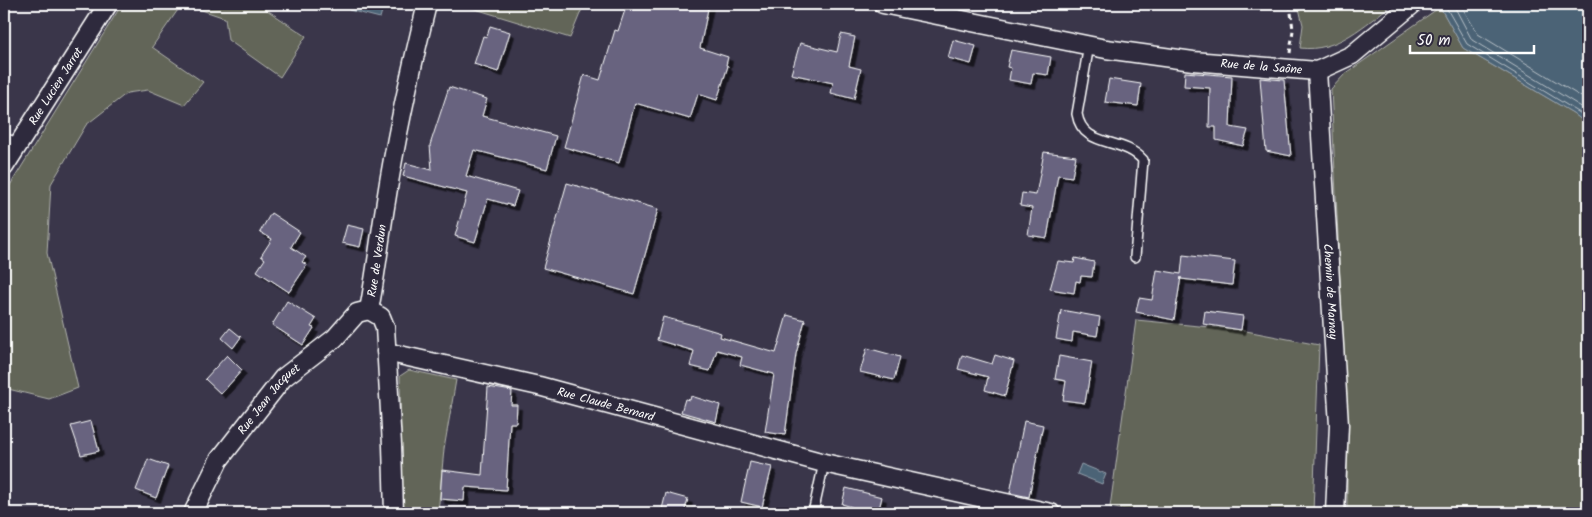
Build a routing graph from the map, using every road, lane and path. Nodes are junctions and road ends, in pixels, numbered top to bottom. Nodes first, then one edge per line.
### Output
1 (108, 4) edge
2 (428, 4) edge
3 (883, 4) edge
4 (1290, 4) edge
5 (1413, 4) edge
6 (1088, 45) junction
7 (1289, 69) junction
8 (1317, 71) junction
9 (12, 141) edge
10 (4, 167) edge
11 (1135, 257) dead end
12 (369, 310) junction
13 (386, 352) junction
14 (824, 463) junction
15 (1026, 511) edge
16 (193, 513) edge
17 (394, 513) edge
18 (813, 513) edge
19 (1051, 513) edge
20 (1335, 513) edge

1 - 9 street, Rue Lucien Jarrot
2 - 12 street, Rue de Verdun
3 - 6 street, Rue de la Saône
4 - 7 path
5 - 8 street, Rue de la Saône
6 - 7 street, Rue de la Saône
6 - 11 lane
7 - 8 street, Rue de la Saône
8 - 20 street, Chemin de Marnay
9 - 10 street, Rue Lucien Jarrot
12 - 13 street, Rue de Verdun
12 - 16 street, Rue Jean Jacquet
13 - 14 street, Rue Claude Bernard
13 - 17 street, Rue de Verdun
14 - 15 street, Rue Claude Bernard
14 - 18 lane
15 - 19 street, Rue Claude Bernard

